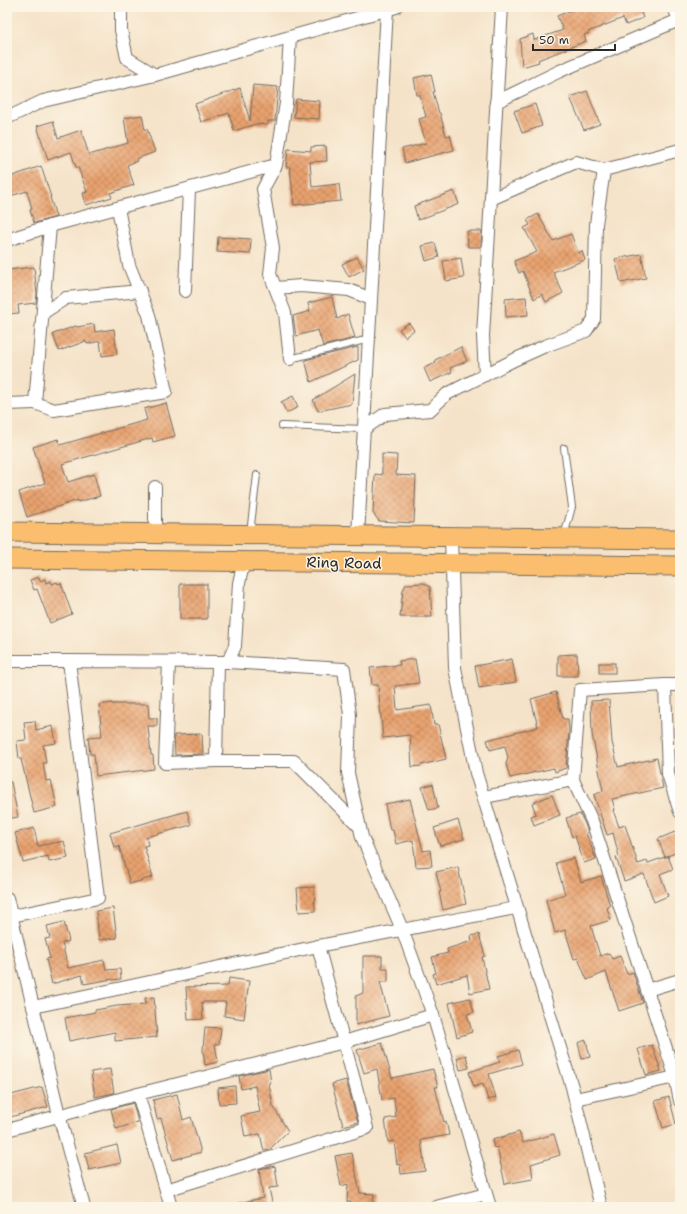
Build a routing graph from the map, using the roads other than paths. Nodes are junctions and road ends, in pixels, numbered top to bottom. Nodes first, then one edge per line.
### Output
1 (121, 7) edge
2 (502, 7) edge
3 (674, 7) edge
4 (392, 8) edge
5 (290, 37) junction
6 (155, 75) junction
7 (496, 102) junction
8 (7, 118) edge
9 (680, 150) edge
10 (276, 165) junction
11 (604, 170) junction
12 (189, 189) junction
13 (491, 199) junction
14 (118, 208) junction
15 (50, 226) junction
16 (7, 240) edge
17 (276, 288) junction
18 (140, 291) junction
19 (185, 291) dead end
20 (371, 299) junction
21 (43, 312) junction
22 (369, 339) junction
23 (290, 359) joint
24 (485, 375) junction
25 (35, 403) junction
26 (7, 404) edge
27 (282, 426) dead end
28 (364, 429) junction
29 (564, 448) dead end
30 (257, 475) dead end
31 (155, 487) dead end
32 (7, 532) edge
33 (159, 534) junction
34 (250, 535) junction
35 (358, 536) junction
36 (451, 537) junction
37 (563, 538) junction
38 (680, 539) edge
39 (7, 559) edge
40 (162, 561) junction
41 (244, 562) junction
42 (451, 564) junction
43 (680, 566) edge
44 (7, 661) edge
45 (69, 661) junction
46 (169, 662) junction
47 (223, 662) junction
48 (680, 685) edge
49 (665, 686) junction
50 (216, 761) junction
51 (573, 780) junction
52 (484, 797) junction
53 (680, 812) edge
54 (359, 827) junction
55 (7, 898) edge
56 (516, 908) junction
57 (9, 916) edge
58 (402, 929) junction
59 (318, 946) junction
60 (680, 980) edge
61 (647, 990) junction
62 (33, 1007) junction
63 (433, 1015) junction
64 (344, 1042) junction
65 (677, 1076) edge
66 (138, 1094) junction
67 (575, 1099) junction
68 (680, 1101) edge
69 (59, 1116) junction
70 (7, 1130) edge
71 (166, 1190) junction
72 (486, 1194) junction
73 (84, 1207) edge
74 (171, 1207) edge
75 (436, 1207) edge
76 (490, 1207) edge
77 (601, 1207) edge

1 - 6 street
2 - 7 street
3 - 7 street
4 - 5 street
4 - 20 street
5 - 6 street
5 - 10 street
6 - 8 street
7 - 13 street
9 - 11 street
10 - 12 street
10 - 17 street
11 - 13 street
11 - 24 street
12 - 14 street
12 - 19 street
13 - 24 street
14 - 15 street
14 - 18 street
15 - 16 street
15 - 21 street
17 - 20 street
17 - 23 street
18 - 21 street
18 - 25 street
20 - 22 street
21 - 25 street
22 - 23 lane
22 - 28 street
24 - 28 street
25 - 26 street
27 - 28 lane
28 - 35 street
29 - 37 lane
30 - 34 lane
31 - 33 street
32 - 33 main road, Ring Road
33 - 34 main road, Ring Road
33 - 40 main road
34 - 35 main road, Ring Road
35 - 36 main road, Ring Road
36 - 37 main road, Ring Road
36 - 42 street
37 - 38 main road, Ring Road
39 - 40 main road, Ring Road
40 - 41 main road, Ring Road
41 - 42 main road, Ring Road
41 - 47 street
42 - 43 main road, Ring Road
42 - 52 street
44 - 45 street
45 - 46 street
45 - 57 street
46 - 47 street
46 - 50 street
47 - 50 street
47 - 54 street
48 - 49 street
49 - 51 street
49 - 53 street
50 - 54 street
51 - 52 street
51 - 61 street
52 - 56 street
54 - 58 street
55 - 57 street
56 - 58 street
56 - 67 street
57 - 62 street
58 - 59 street
58 - 63 street
59 - 62 street
59 - 64 street
60 - 61 street
61 - 65 street
62 - 69 street
63 - 64 street
63 - 72 street
64 - 66 street
64 - 71 street
65 - 67 street
65 - 68 street
66 - 69 street
66 - 71 street
67 - 77 street
69 - 70 street
69 - 73 street
71 - 74 street
72 - 75 street
72 - 76 street

